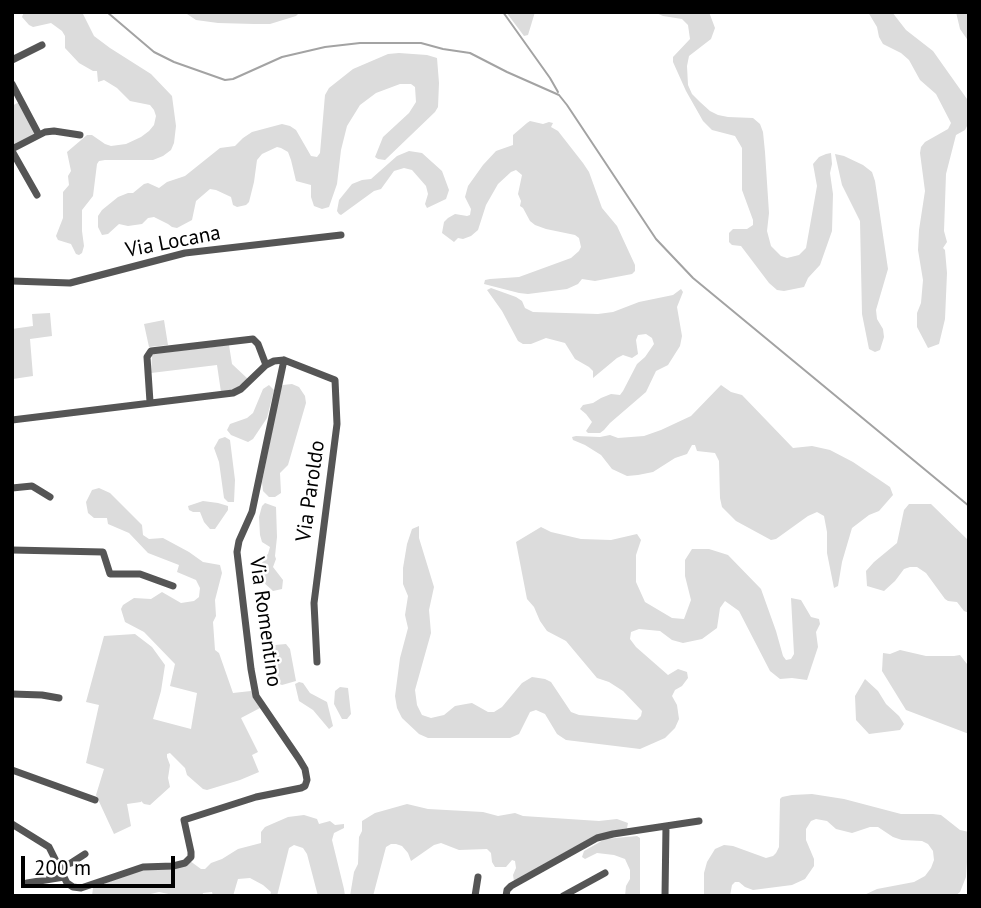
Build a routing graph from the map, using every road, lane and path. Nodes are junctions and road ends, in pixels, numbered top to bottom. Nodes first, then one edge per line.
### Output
1 (42, 44) dead end
2 (12, 60) edge
3 (12, 84) edge
4 (39, 135) junction
5 (80, 135) dead end
6 (12, 150) edge
7 (37, 195) dead end
8 (341, 234) dead end
9 (12, 281) edge
10 (284, 360) junction
11 (266, 365) junction
12 (150, 402) junction
13 (12, 420) edge
14 (12, 488) edge
15 (50, 496) dead end
16 (12, 550) edge
17 (173, 586) dead end
18 (317, 662) dead end
19 (12, 694) edge
20 (58, 698) dead end
21 (12, 770) edge
22 (95, 800) dead end
23 (699, 821) dead end
24 (12, 824) edge
25 (666, 826) junction
26 (85, 854) dead end
27 (59, 867) junction
28 (605, 873) dead end
29 (64, 877) junction
30 (478, 877) dead end
31 (27, 883) dead end
32 (475, 896) edge
33 (506, 896) edge
34 (563, 896) edge
35 (665, 896) edge

1 - 2 street
3 - 4 street
4 - 5 street
4 - 6 street
6 - 7 street
8 - 9 street, Via Locana
10 - 11 street
10 - 18 street, Via Paroldo
10 - 29 street, Via Romentino
11 - 12 street
11 - 12 street
12 - 13 street
14 - 15 street
16 - 17 street
19 - 20 street
21 - 22 street
23 - 25 street
24 - 27 street
25 - 33 street
25 - 35 street
26 - 27 street
27 - 29 street
28 - 34 street
29 - 31 street
30 - 32 street

